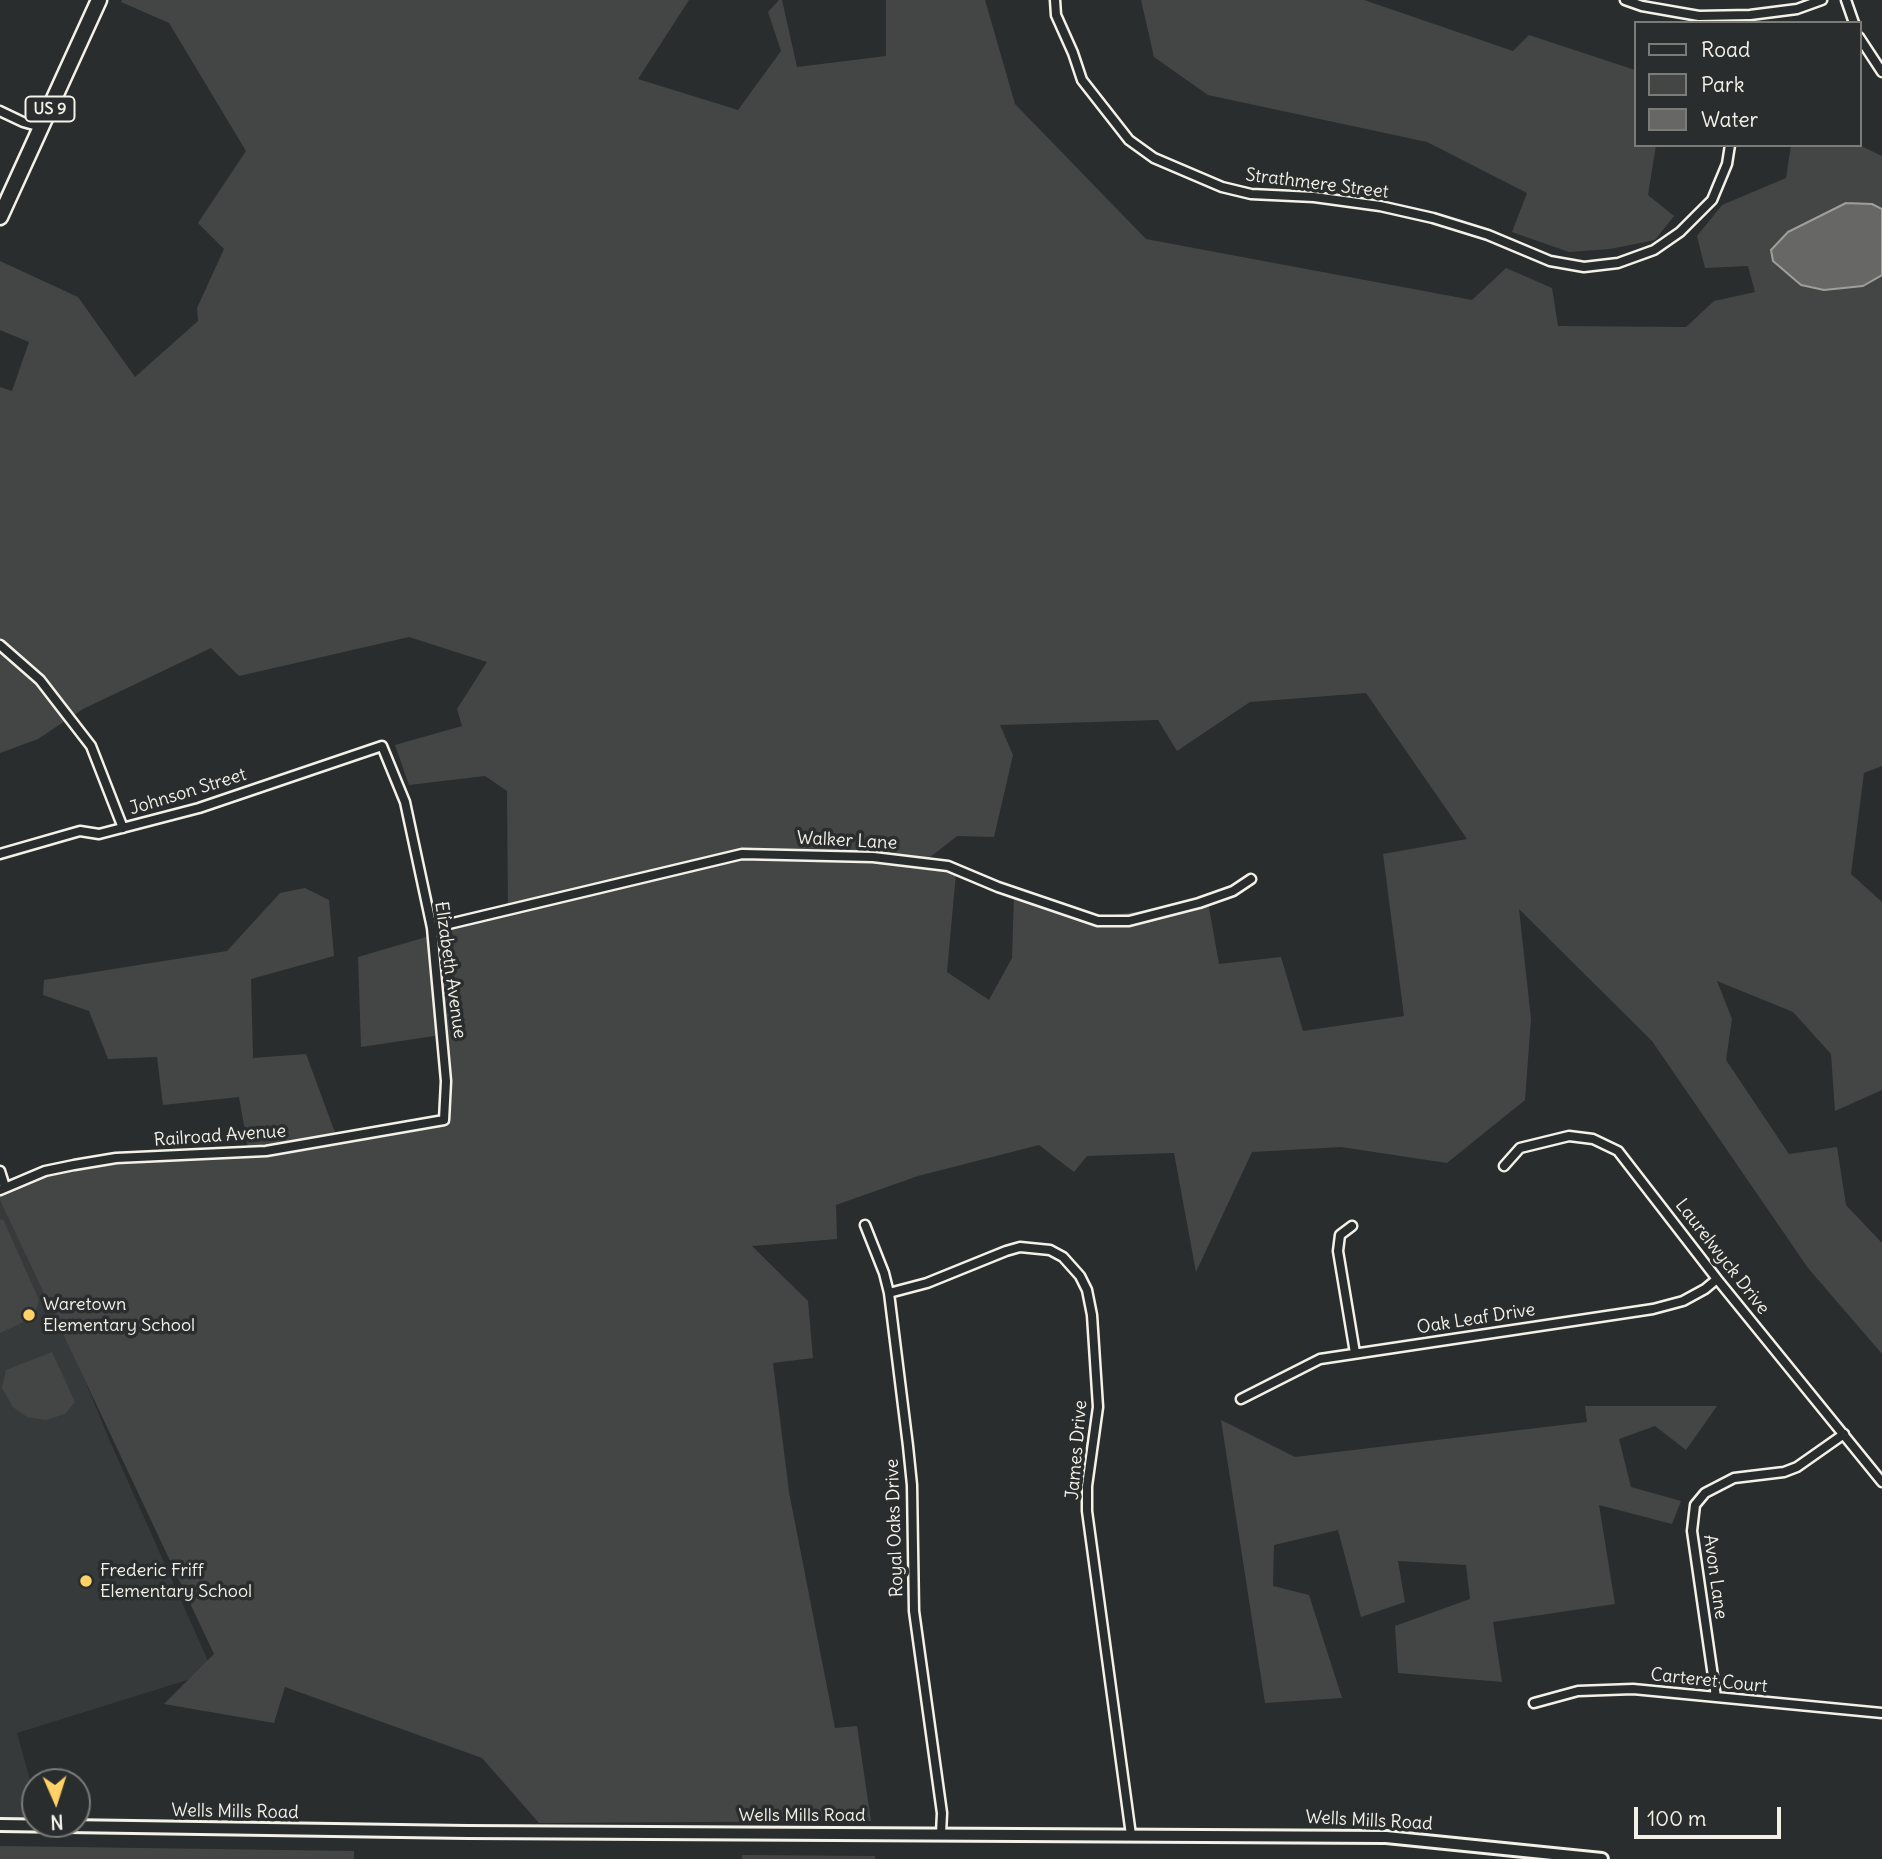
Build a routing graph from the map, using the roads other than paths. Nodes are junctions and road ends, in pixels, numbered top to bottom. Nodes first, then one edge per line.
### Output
1 (99, 0) edge
2 (1055, 0) edge
3 (1625, 0) edge
4 (1822, 0) edge
5 (1846, 0) edge
6 (1730, 19) edge
7 (1853, 21) edge
8 (1861, 40) edge
9 (1882, 72) edge
10 (0, 111) edge
11 (41, 127) junction
12 (1730, 147) edge
13 (0, 217) edge
14 (0, 645) edge
15 (382, 746) joint
16 (123, 828) junction
17 (0, 854) edge
18 (1251, 880) dead end
19 (432, 929) junction
20 (444, 1120) joint
21 (1504, 1166) dead end
22 (0, 1171) edge
23 (3, 1189) edge
24 (865, 1224) dead end
25 (1352, 1226) dead end
26 (1717, 1279) junction
27 (888, 1293) junction
28 (1355, 1353) junction
29 (1241, 1399) dead end
30 (1844, 1434) junction
31 (1882, 1482) edge
32 (1716, 1697) junction
33 (1534, 1703) dead end
34 (1882, 1713) edge
35 (0, 1825) edge
36 (941, 1834) junction
37 (1131, 1835) junction
38 (1602, 1859) edge

1 - 11 highway, US 9
2 - 12 street, Strathmere Street
3 - 6 street
4 - 6 street
5 - 7 street
8 - 9 street
10 - 11 street
11 - 13 highway, US 9
14 - 16 street
15 - 16 street, Johnson Street
15 - 19 street, Elizabeth Avenue
16 - 17 street, Johnson Street
18 - 19 street, Walker Lane
19 - 20 street, Elizabeth Avenue
20 - 23 street, Railroad Avenue
21 - 26 street, Laurelwyck Drive
22 - 23 street
24 - 27 street, Royal Oaks Drive
25 - 28 street
26 - 28 street, Oak Leaf Drive
26 - 30 street, Laurelwyck Drive
27 - 36 street, Royal Oaks Drive
27 - 37 street, James Drive
28 - 29 street, Oak Leaf Drive
30 - 31 street, Laurelwyck Drive
30 - 32 street, Avon Lane
32 - 33 street, Carteret Court
32 - 34 street, Carteret Court
35 - 36 main road, Wells Mills Road
36 - 37 main road, Wells Mills Road
37 - 38 main road, Wells Mills Road

